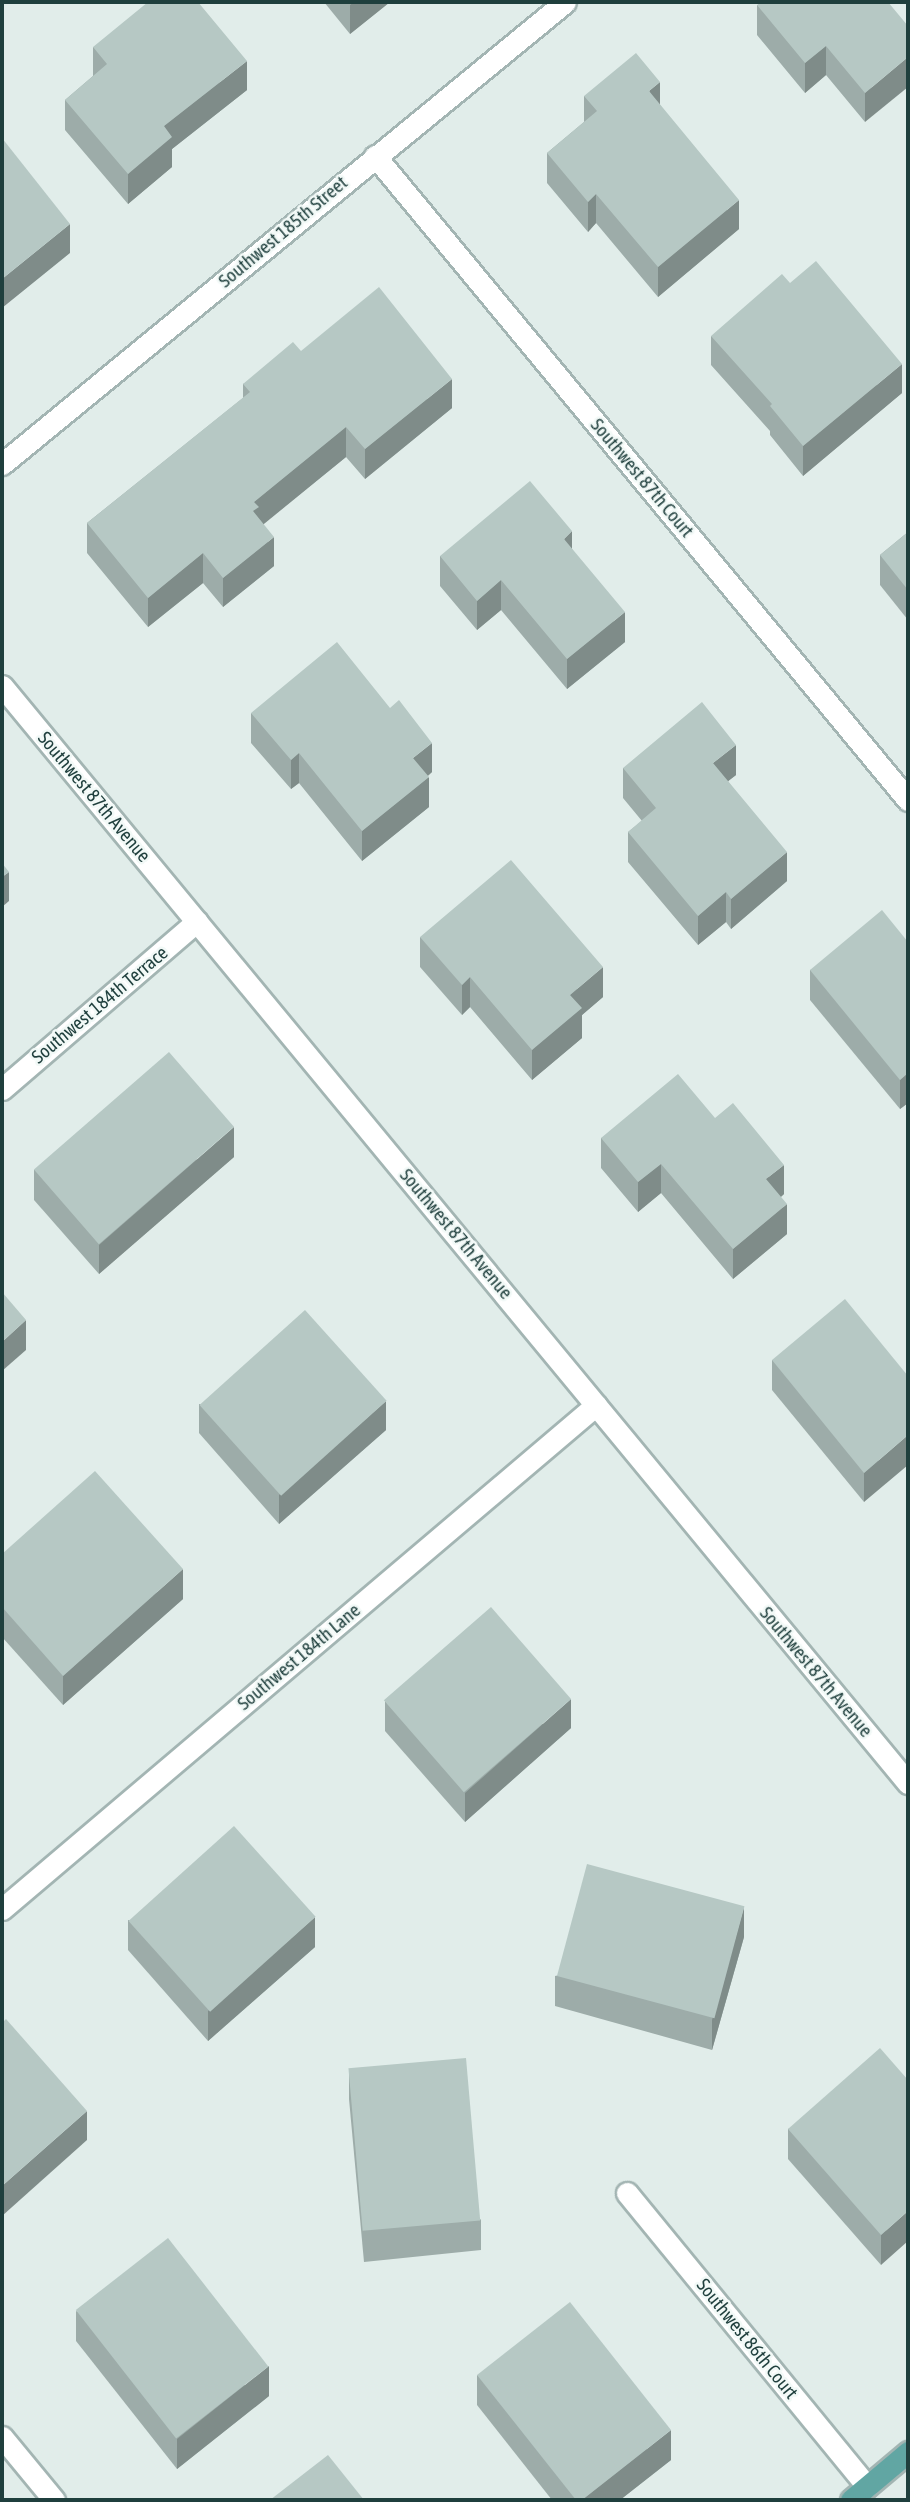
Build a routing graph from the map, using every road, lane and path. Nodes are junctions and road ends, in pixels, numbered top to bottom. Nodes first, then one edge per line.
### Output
1 (565, 2) edge
2 (375, 156) junction
3 (2, 464) edge
4 (2, 686) edge
5 (908, 800) edge
6 (197, 921) junction
7 (2, 1088) edge
8 (596, 1405) junction
9 (908, 1783) edge
10 (2, 1909) edge
11 (627, 2193) dead end
12 (2, 2437) edge
13 (908, 2452) edge
14 (867, 2486) junction
15 (54, 2500) edge
16 (850, 2500) edge

1 - 2 street, Southwest 185th Street
2 - 3 street, Southwest 185th Street
2 - 5 street, Southwest 87th Court
4 - 6 street, Southwest 87th Avenue
6 - 7 street, Southwest 184th Terrace
6 - 8 street, Southwest 87th Avenue
8 - 9 street, Southwest 87th Avenue
8 - 10 street, Southwest 184th Lane
11 - 14 street, Southwest 86th Court
12 - 15 street
13 - 14 main road
14 - 16 main road

